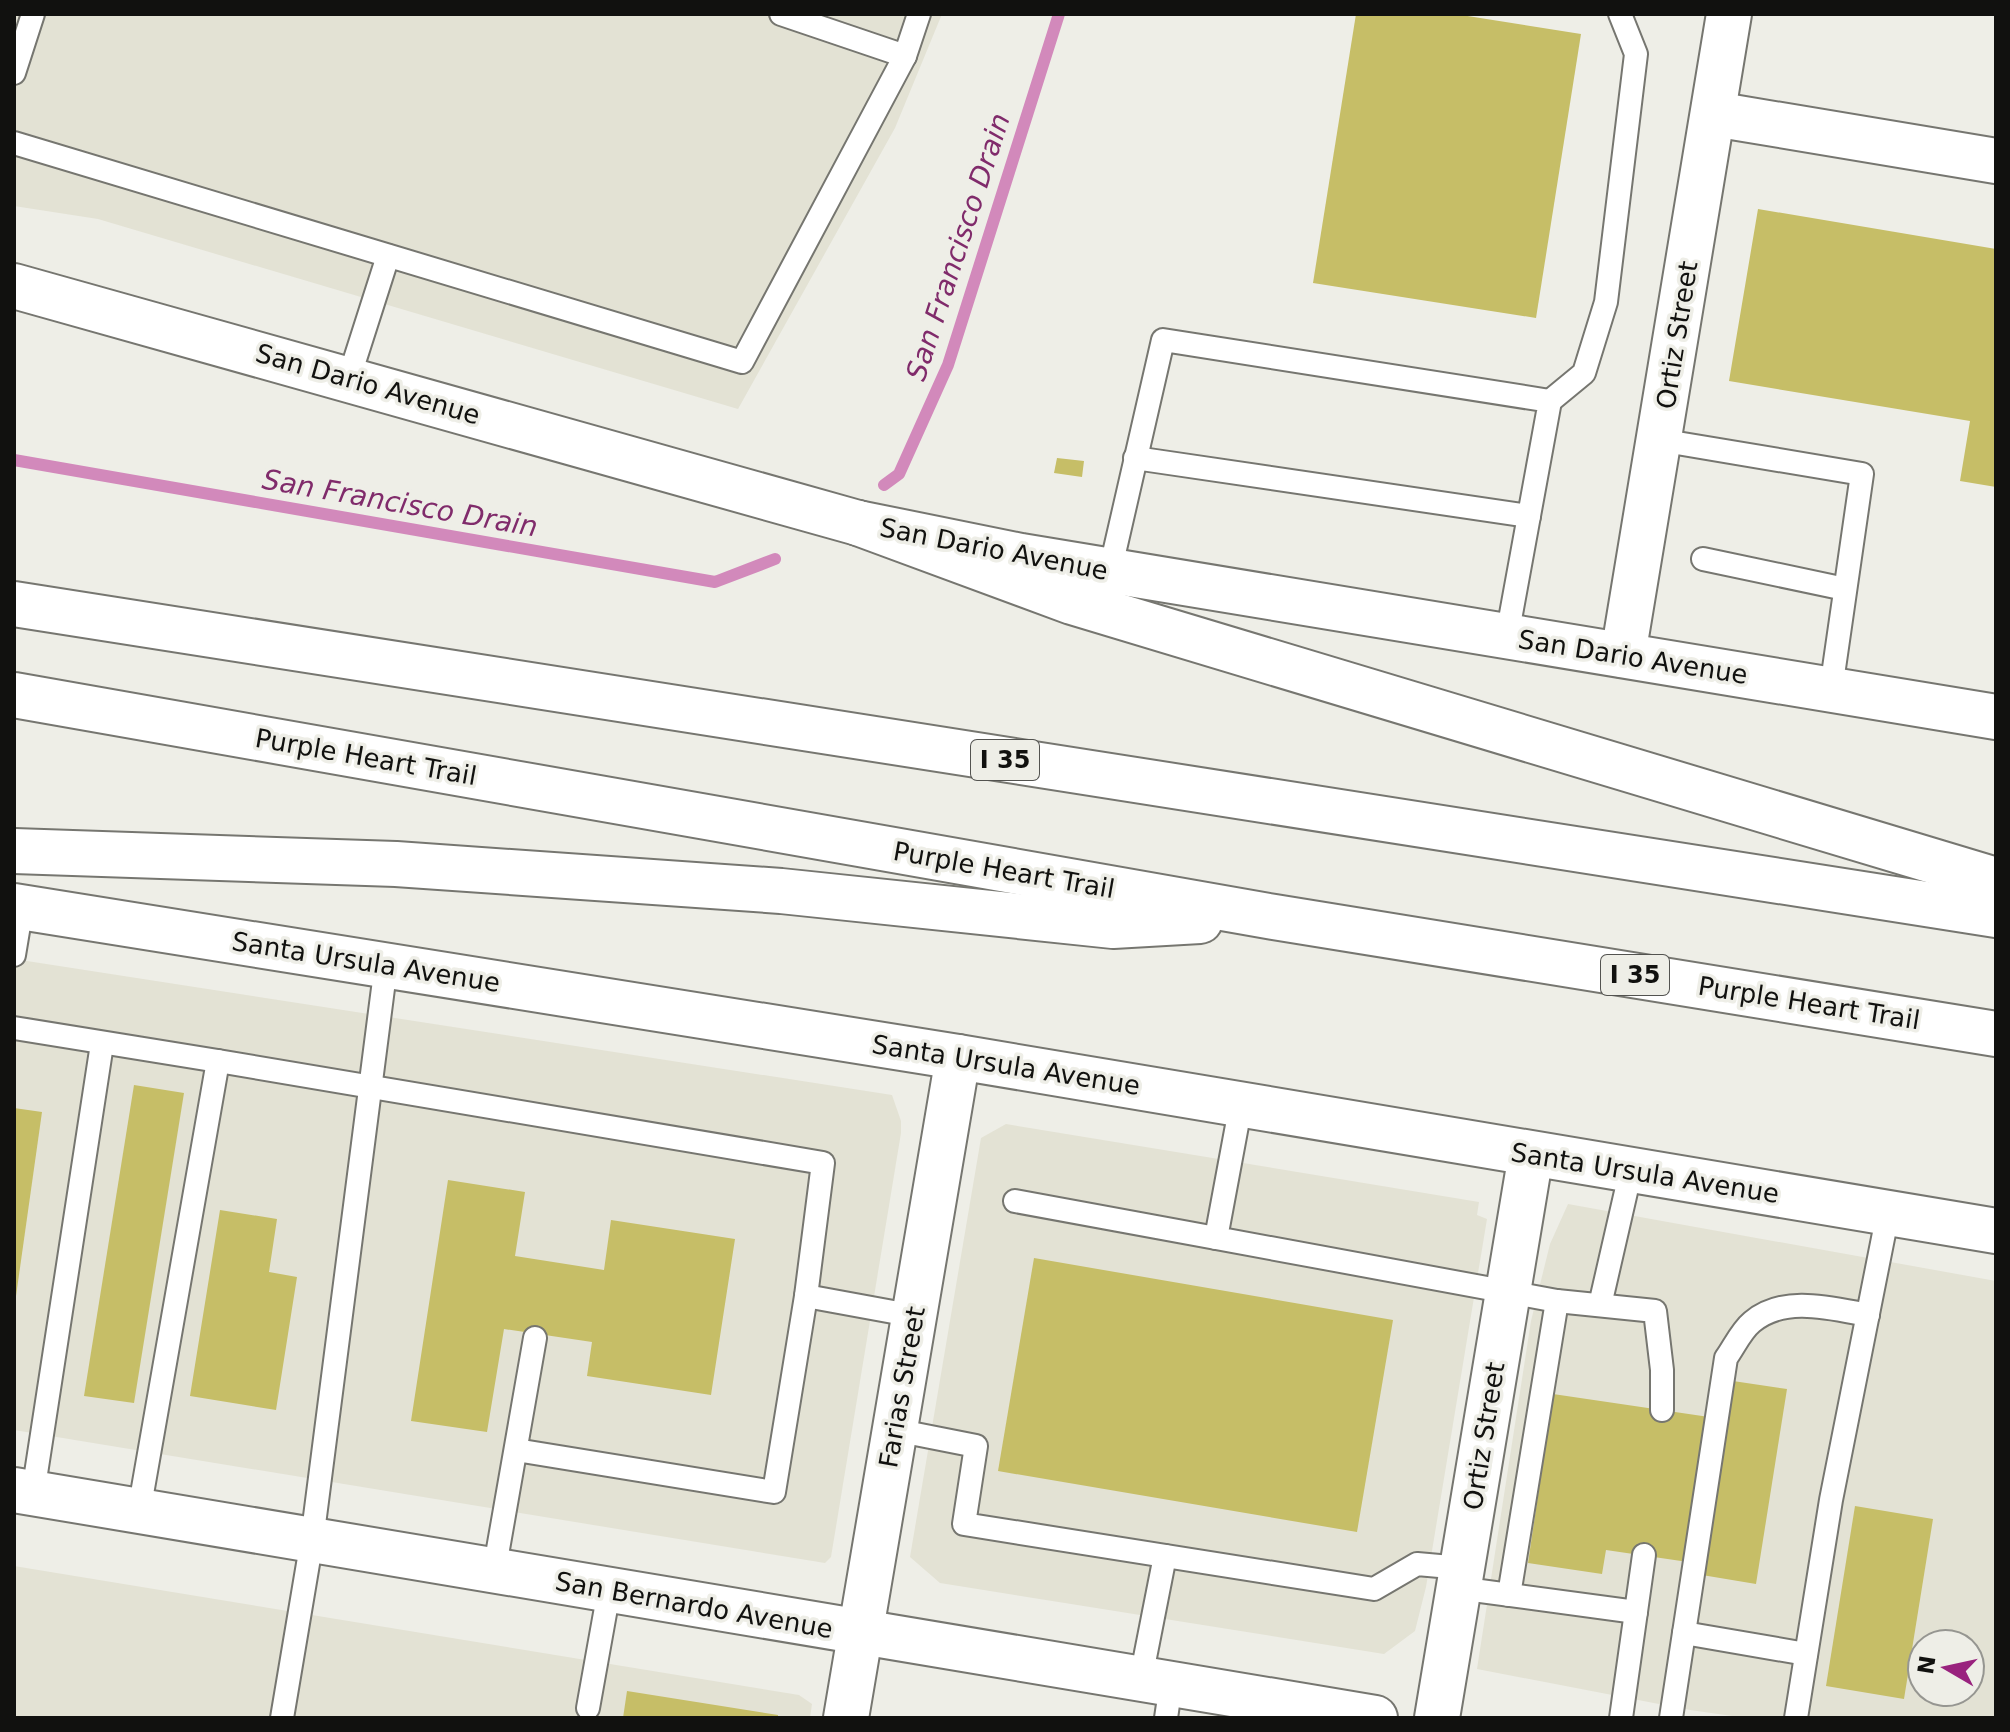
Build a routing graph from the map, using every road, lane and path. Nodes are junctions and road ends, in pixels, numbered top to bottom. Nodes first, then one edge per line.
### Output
1 (33, 14) edge
2 (781, 14) edge
3 (919, 14) edge
4 (1620, 14) edge
5 (1729, 14) edge
6 (905, 56) junction
7 (14, 73) edge
8 (1714, 114) junction
9 (14, 143) edge
10 (1996, 161) edge
11 (388, 256) junction
12 (14, 286) edge
13 (349, 378) junction
14 (1550, 401) junction
15 (1659, 440) junction
16 (1135, 458) junction
17 (1529, 516) junction
18 (858, 523) junction
19 (1703, 559) dead end
20 (1110, 571) junction
21 (1845, 589) junction
22 (14, 604) edge
23 (1507, 636) junction
24 (1623, 655) junction
25 (1831, 689) junction
26 (14, 695) edge
27 (1996, 717) edge
28 (14, 851) edge
29 (1996, 880) edge
30 (18, 907) edge
31 (1996, 915) edge
32 (1274, 917) junction
33 (14, 955) edge
34 (386, 965) junction
35 (14, 1028) edge
36 (1996, 1034) edge
37 (102, 1044) junction
38 (958, 1057) junction
39 (218, 1061) junction
40 (371, 1087) junction
41 (1241, 1104) junction
42 (1531, 1154) junction
43 (1631, 1170) junction
44 (1015, 1201) dead end
45 (1888, 1213) junction
46 (1996, 1231) edge
47 (1216, 1238) junction
48 (1507, 1292) junction
49 (806, 1296) junction
50 (1557, 1301) junction
51 (1600, 1305) junction
52 (1868, 1315) junction
53 (915, 1316) junction
54 (535, 1338) dead end
55 (1662, 1410) dead end
56 (895, 1430) junction
57 (516, 1450) junction
58 (24, 1492) edge
59 (139, 1511) junction
60 (312, 1540) junction
61 (1644, 1555) dead end
62 (1165, 1556) junction
63 (494, 1572) junction
64 (1460, 1578) junction
65 (609, 1591) junction
66 (1509, 1595) junction
67 (1636, 1612) junction
68 (1684, 1633) junction
69 (860, 1634) junction
70 (1806, 1654) junction
71 (1159, 1693) edge
72 (588, 1708) dead end
73 (282, 1718) edge
74 (846, 1718) edge
75 (1375, 1718) edge
76 (1437, 1718) edge
77 (1621, 1718) edge
78 (1671, 1718) edge
79 (1796, 1718) edge

1 - 7 lane
2 - 6 lane
3 - 6 lane
4 - 14 lane
5 - 8 main road, Ortiz Street
6 - 11 lane
8 - 10 main road
8 - 15 main road, Ortiz Street
9 - 11 lane
11 - 13 lane
12 - 13 main road, San Dario Avenue
13 - 18 main road, San Dario Avenue
14 - 16 lane
14 - 17 lane
15 - 21 lane
15 - 24 main road, Ortiz Street
16 - 17 lane
16 - 20 lane
17 - 23 lane
18 - 20 main road, San Dario Avenue
18 - 29 main road
19 - 21 lane
20 - 23 main road, San Dario Avenue
21 - 25 lane
22 - 31 main road, I 35
23 - 24 main road, San Dario Avenue
24 - 25 main road, San Dario Avenue
25 - 27 main road, San Dario Avenue
26 - 32 main road, Purple Heart Trail / I 35
28 - 32 main road
30 - 33 lane
30 - 34 main road, Santa Ursula Avenue
32 - 36 main road, Purple Heart Trail / I 35
34 - 38 main road, Santa Ursula Avenue
34 - 40 lane
35 - 37 lane
37 - 39 lane
37 - 58 lane
38 - 41 main road, Santa Ursula Avenue
38 - 53 main road, Farias Street
39 - 40 lane
39 - 59 lane
40 - 49 lane
40 - 60 lane
41 - 42 main road, Santa Ursula Avenue
41 - 47 lane
42 - 43 main road, Santa Ursula Avenue
42 - 48 main road, Ortiz Street
43 - 45 main road, Santa Ursula Avenue
43 - 51 lane
44 - 47 lane
45 - 46 main road, Santa Ursula Avenue
45 - 52 lane
47 - 48 lane
48 - 50 lane
48 - 64 main road, Ortiz Street
49 - 53 lane
49 - 57 lane
50 - 51 lane
50 - 66 lane
51 - 55 lane
52 - 68 lane
52 - 70 lane
53 - 56 main road, Farias Street
54 - 57 lane
56 - 62 lane
56 - 69 main road, Farias Street
57 - 63 lane
58 - 59 main road, San Bernardo Avenue
59 - 60 main road, San Bernardo Avenue
60 - 63 main road, San Bernardo Avenue
60 - 73 lane
61 - 67 lane
62 - 64 lane
62 - 71 lane
63 - 65 main road, San Bernardo Avenue
64 - 66 lane
64 - 76 main road, Ortiz Street
65 - 69 main road, San Bernardo Avenue
65 - 72 lane
66 - 67 lane
67 - 77 lane
68 - 70 lane
68 - 78 lane
69 - 71 main road, San Bernardo Avenue
69 - 74 main road, Farias Street
70 - 79 lane
71 - 75 main road, San Bernardo Avenue

